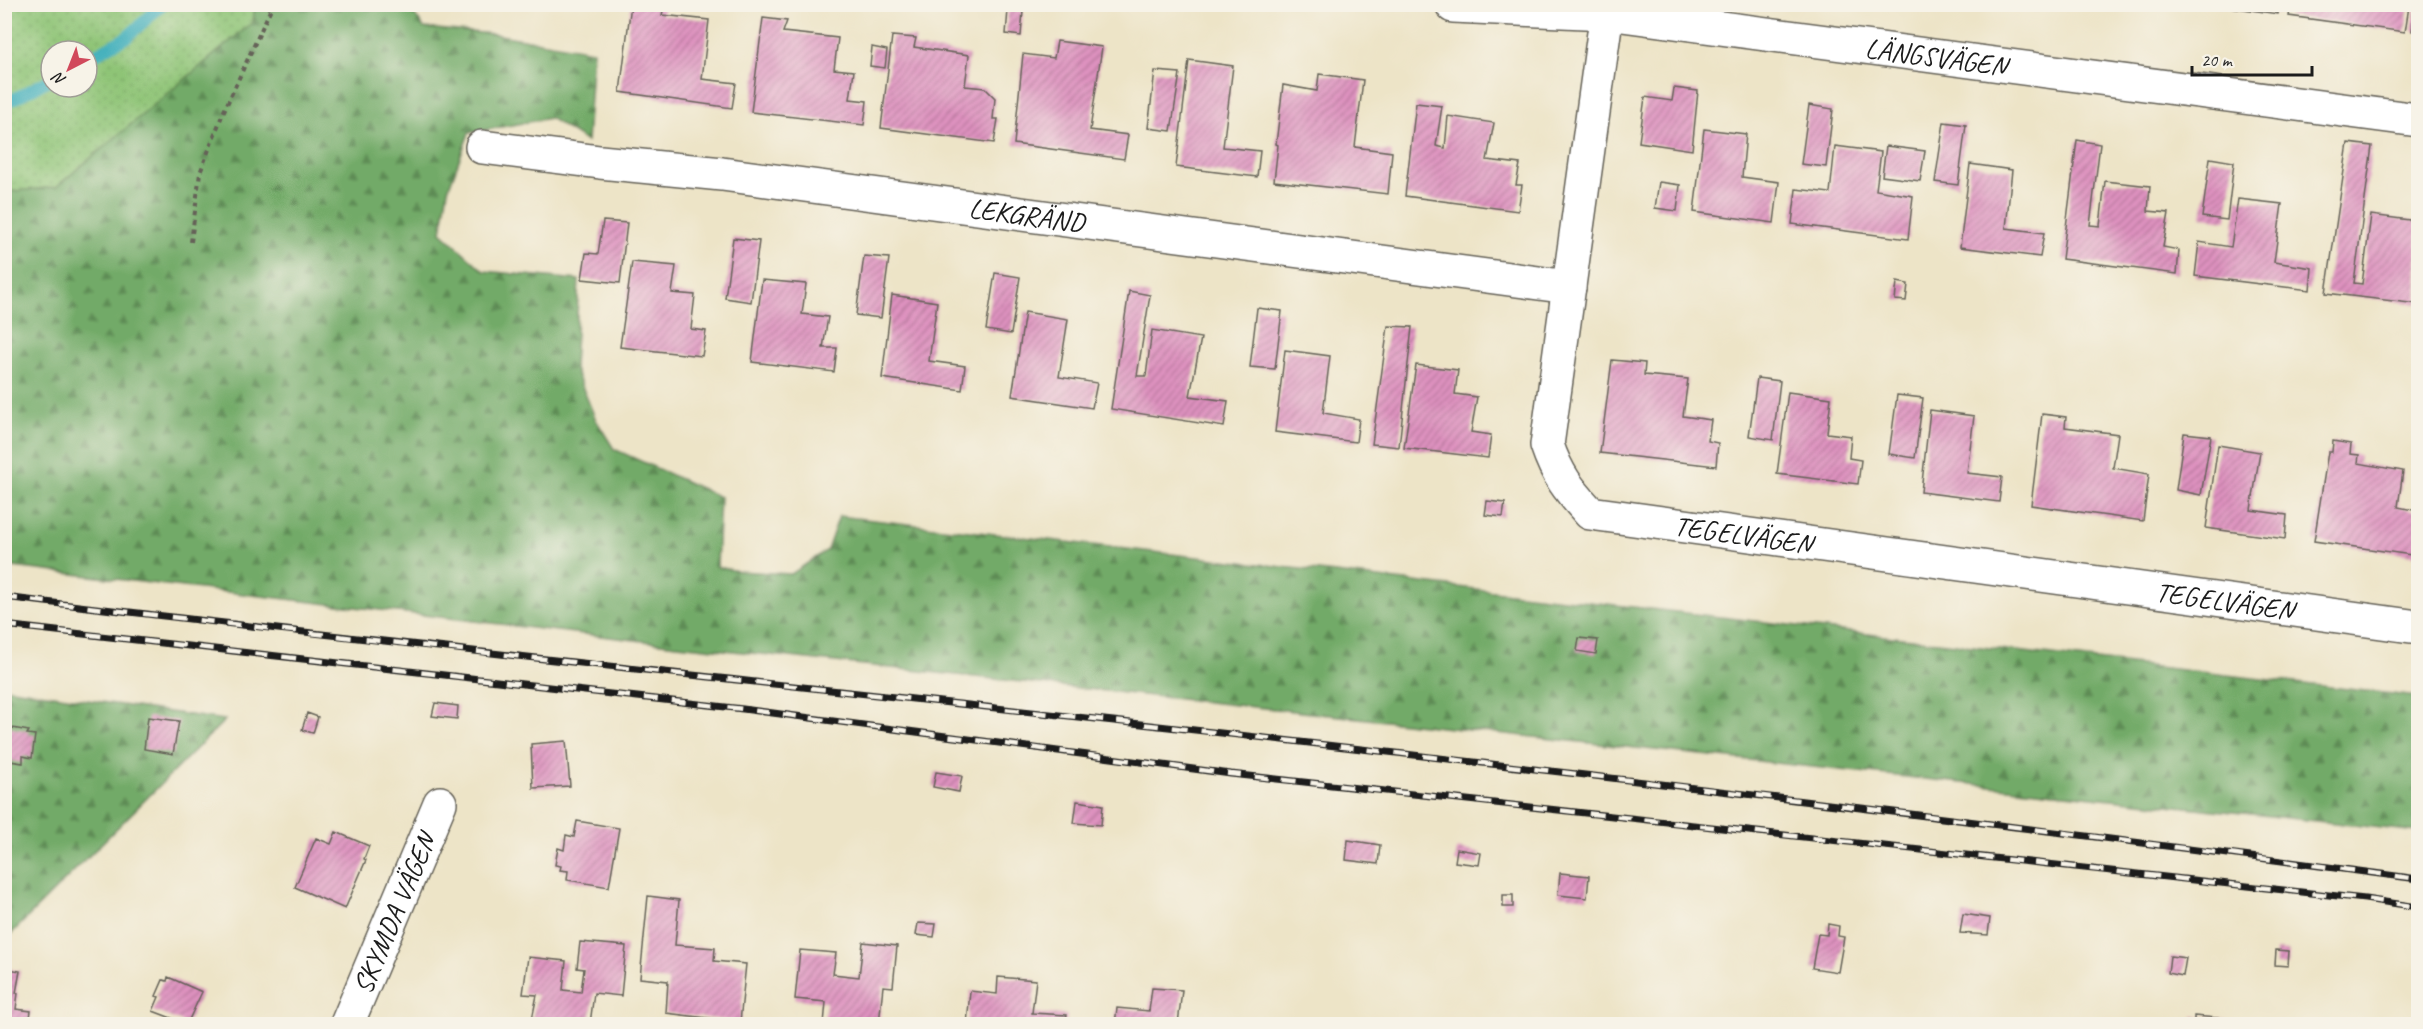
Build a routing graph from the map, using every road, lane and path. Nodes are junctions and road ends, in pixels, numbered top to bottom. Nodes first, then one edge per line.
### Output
1 (273, 4) edge
2 (1453, 6) dead end
3 (1607, 8) edge
4 (2418, 120) edge
5 (483, 147) dead end
6 (191, 242) dead end
7 (1569, 287) junction
8 (2418, 627) edge
9 (440, 803) dead end
10 (347, 1024) edge

1 - 6 path
2 - 3 street, LÄNGSVÄGEN
3 - 4 street, LÄNGSVÄGEN
3 - 7 street, TEGELVÄGEN
5 - 7 street, LEKGRÄND
7 - 8 street, TEGELVÄGEN
9 - 10 street, SKYMDA VÄGEN

